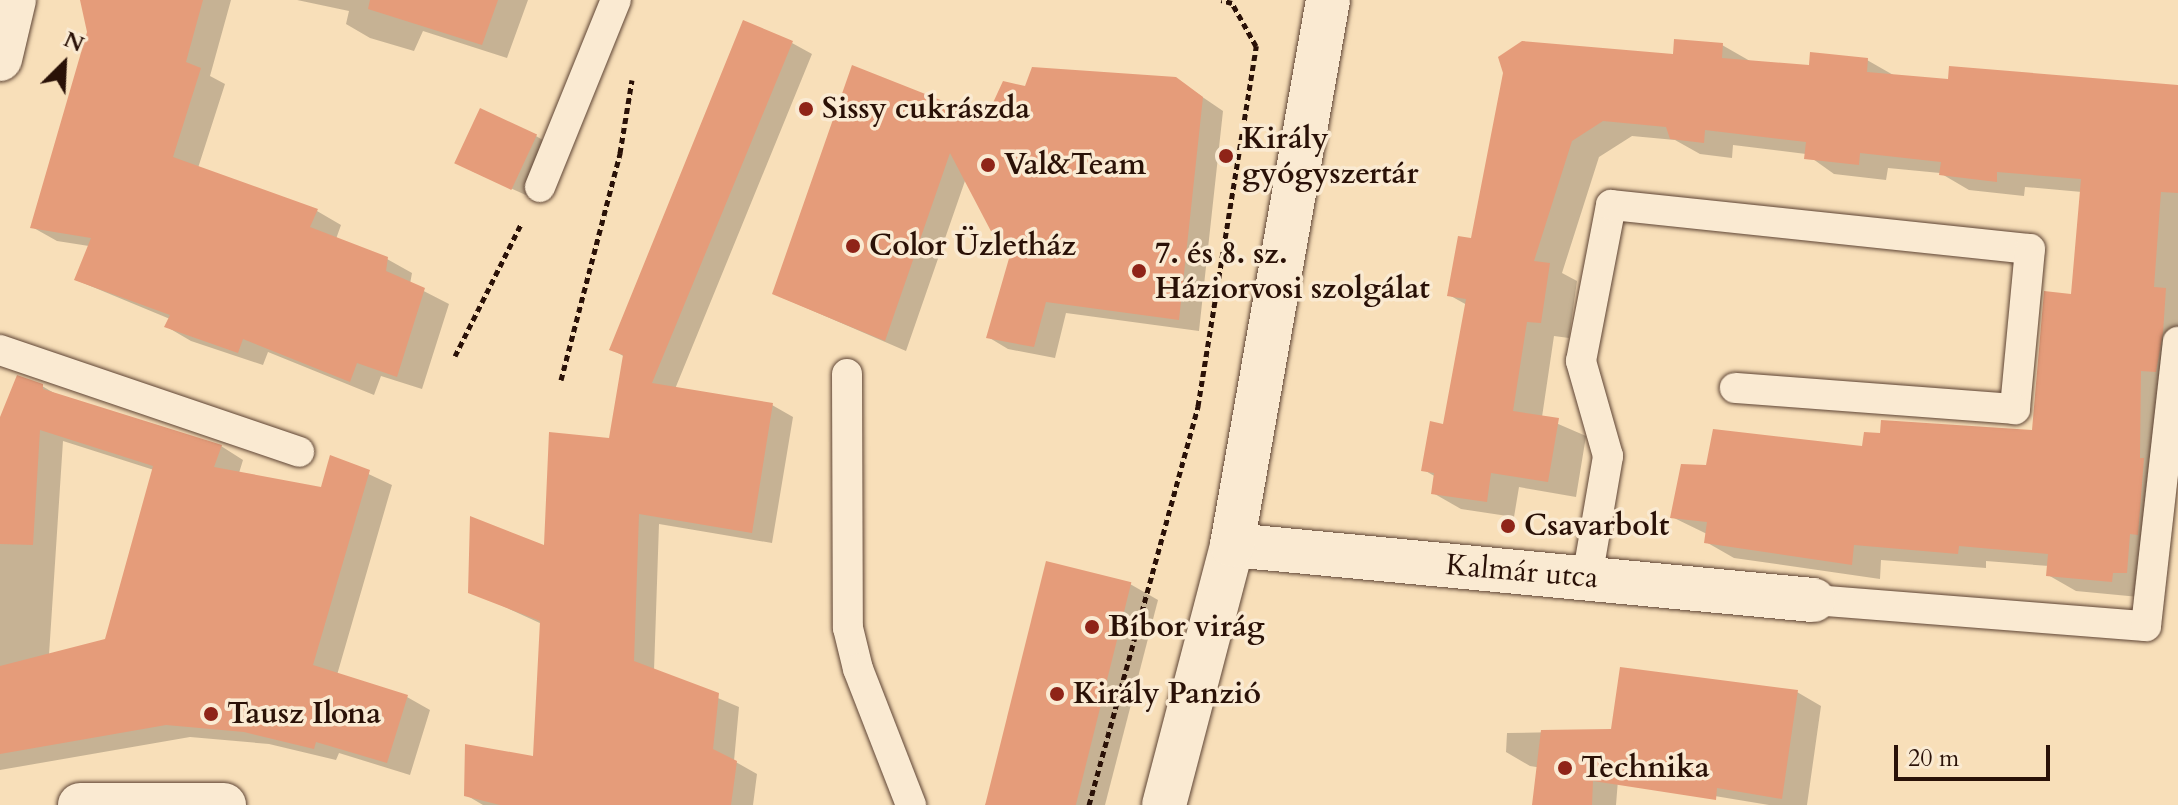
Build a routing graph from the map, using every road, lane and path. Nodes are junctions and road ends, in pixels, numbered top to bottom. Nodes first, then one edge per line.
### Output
1 (14, 0) edge
2 (616, 0) edge
3 (1221, 0) edge
4 (1328, 0) edge
5 (0, 59) edge
6 (633, 77) dead end
7 (540, 187) joint
8 (2178, 342) edge
9 (0, 350) edge
10 (455, 356) dead end
11 (847, 374) dead end
12 (561, 380) dead end
13 (1735, 388) dead end
14 (299, 452) dead end
15 (1232, 545) junction
16 (1587, 578) junction
17 (1813, 600) joint
18 (80, 805) edge
19 (224, 805) edge
20 (911, 805) edge
21 (1089, 805) edge
22 (1164, 805) edge

1 - 5 street
2 - 7 lane
3 - 21 path
4 - 15 street
6 - 12 path
7 - 10 path
8 - 17 lane
9 - 14 lane
11 - 20 lane
13 - 16 lane
15 - 16 street, Kalmár utca
15 - 22 street
16 - 17 street, Kalmár utca
18 - 19 street

